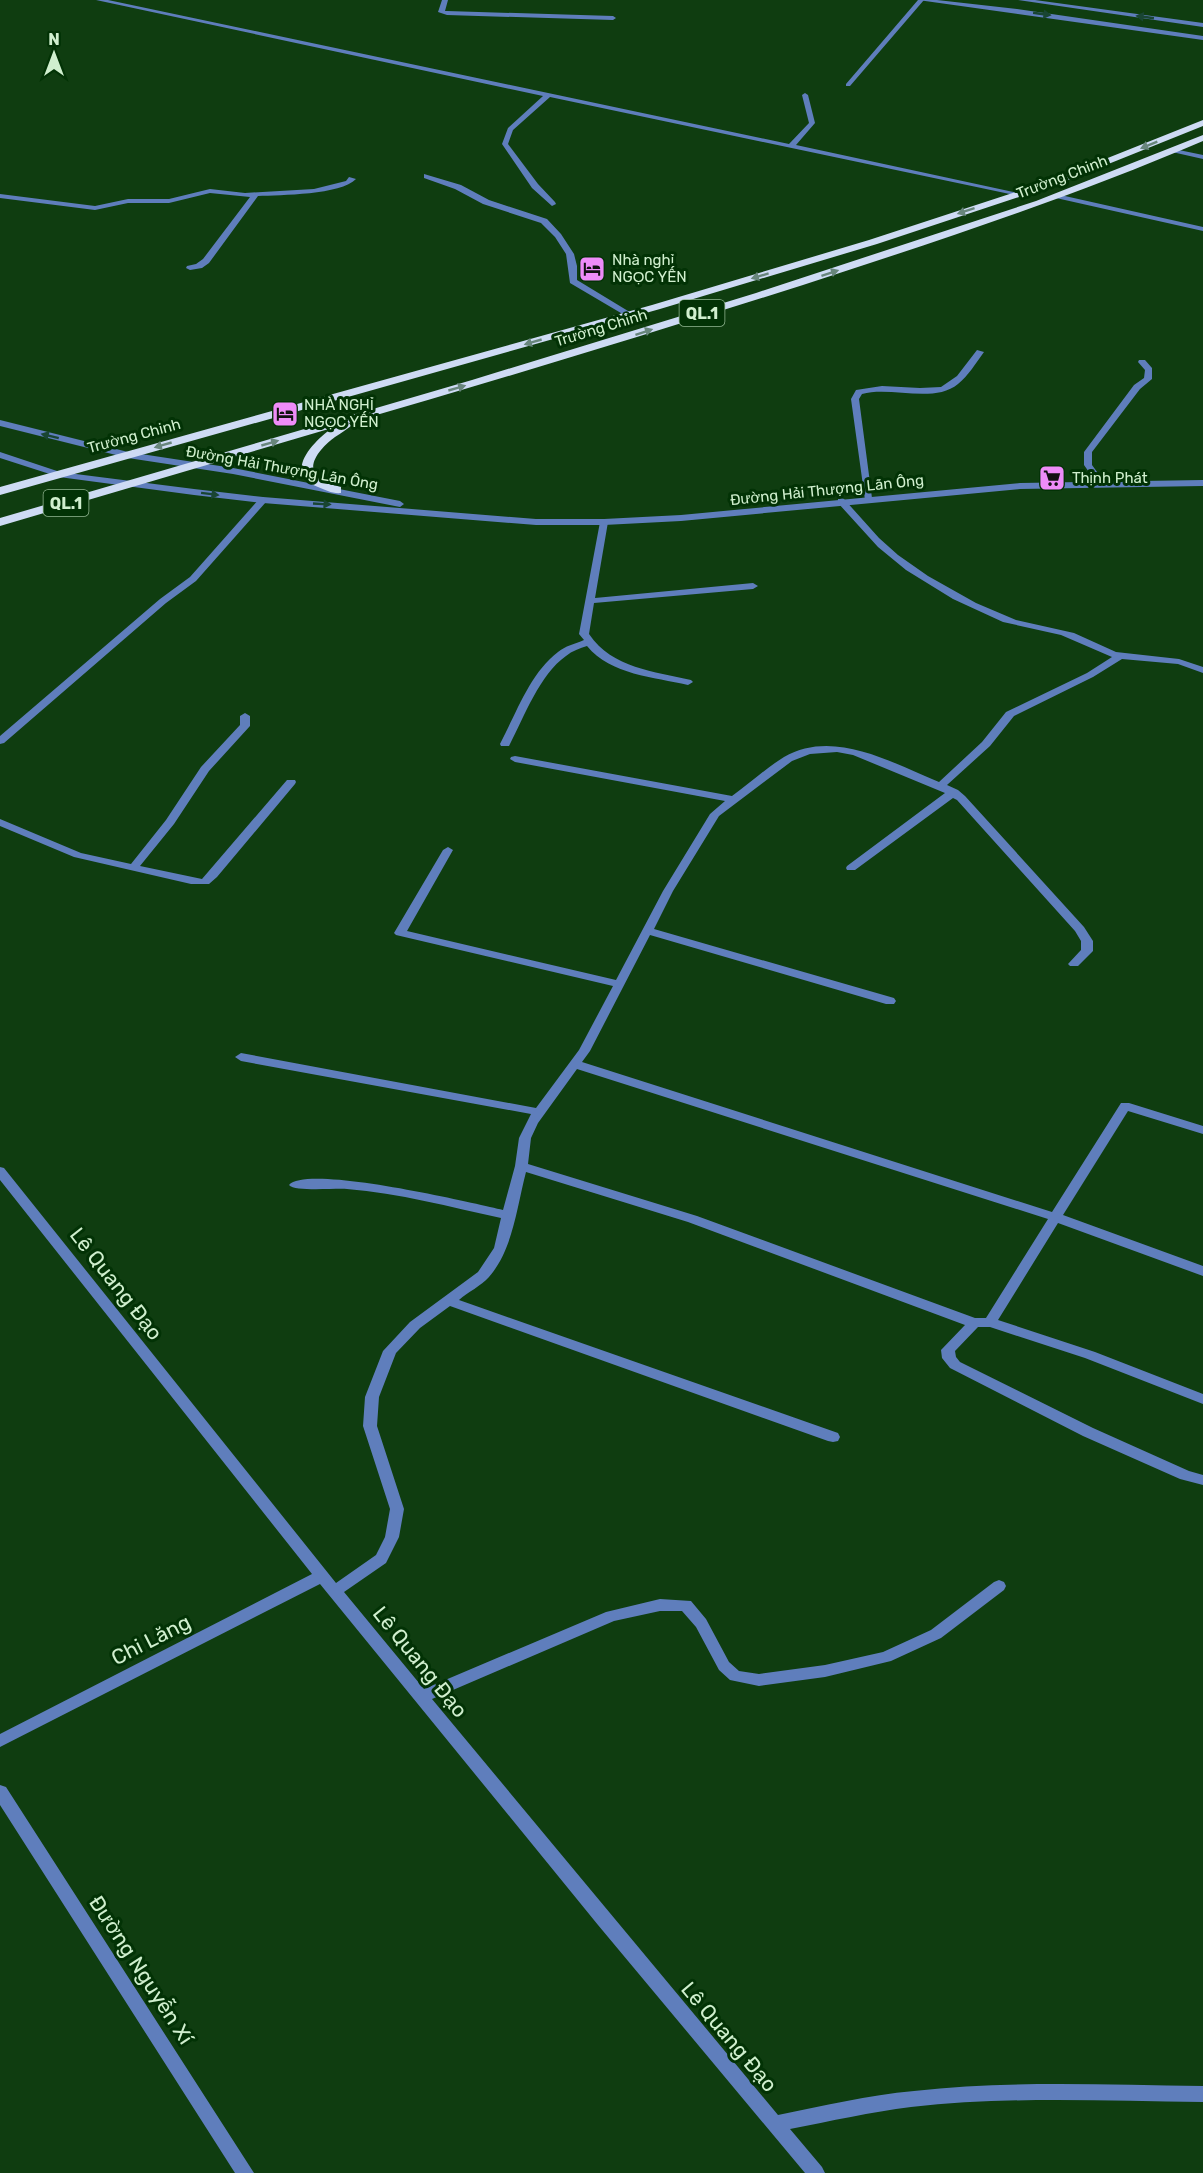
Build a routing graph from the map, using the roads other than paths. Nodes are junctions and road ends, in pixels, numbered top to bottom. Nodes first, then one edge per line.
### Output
1 (99, 0) edge
2 (445, 0) edge
3 (921, 0) edge
4 (1021, 0) edge
5 (613, 18) dead end
6 (1203, 25) edge
7 (1203, 38) edge
8 (848, 85) dead end
9 (548, 95) junction
10 (805, 95) dead end
11 (1203, 123) edge
12 (1203, 138) edge
13 (791, 146) junction
14 (1174, 151) junction
15 (1203, 157) edge
16 (427, 176) dead end
17 (352, 179) dead end
18 (1019, 194) junction
19 (255, 195) junction
20 (0, 196) edge
21 (1059, 196) junction
22 (552, 204) dead end
23 (1203, 228) edge
24 (190, 268) dead end
25 (629, 314) junction
26 (980, 352) dead end
27 (1142, 362) dead end
28 (380, 411) junction
29 (0, 423) edge
30 (0, 455) edge
31 (128, 455) junction
32 (194, 465) junction
33 (59, 474) junction
34 (132, 483) junction
35 (1101, 483) junction
36 (1203, 483) edge
37 (337, 490) junction
38 (0, 491) edge
39 (868, 498) junction
40 (263, 500) junction
41 (841, 501) junction
42 (454, 515) junction
43 (0, 522) edge
44 (604, 522) junction
45 (753, 586) dead end
46 (589, 602) junction
47 (588, 642) junction
48 (1120, 656) junction
49 (1203, 670) edge
50 (688, 682) dead end
51 (245, 716) dead end
52 (0, 741) edge
53 (505, 744) dead end
54 (515, 759) dead end
55 (291, 782) dead end
56 (940, 786) junction
57 (954, 792) junction
58 (734, 800) junction
59 (0, 822) edge
60 (448, 850) dead end
61 (133, 868) junction
62 (851, 868) dead end
63 (648, 931) junction
64 (1074, 964) dead end
65 (620, 984) junction
66 (890, 1001) dead end
67 (240, 1057) dead end
68 (575, 1064) junction
69 (538, 1112) junction
70 (1203, 1130) edge
71 (521, 1166) junction
72 (0, 1171) edge
73 (295, 1185) dead end
74 (507, 1215) junction
75 (1057, 1218) junction
76 (1203, 1271) edge
77 (449, 1301) junction
78 (990, 1322) junction
79 (974, 1323) junction
80 (1203, 1400) edge
81 (833, 1437) dead end
82 (1203, 1480) edge
83 (322, 1576) junction
84 (999, 1586) dead end
85 (335, 1591) junction
86 (421, 1697) junction
87 (0, 1741) edge
88 (0, 1792) edge
89 (1203, 2094) edge
90 (774, 2124) junction
91 (245, 2173) edge
92 (816, 2173) edge

1 - 9 street
2 - 5 street
3 -> 7 street
3 - 8 street
6 -> 4 street
9 - 13 street
9 - 22 street
10 - 13 street
11 -> 18 highway, Trường Chinh / QL.1
12 - 14 highway, Trường Chinh / QL.1
13 - 18 street
14 - 15 street
14 - 21 highway, Trường Chinh / QL.1
16 - 25 street
17 - 19 street
18 -> 25 highway, Trường Chinh / QL.1
19 - 20 street
19 - 24 street
21 - 23 street
28 -> 21 highway, Trường Chinh / QL.1
25 -> 31 highway, Trường Chinh / QL.1
26 - 39 street
27 - 35 street
32 -> 28 highway, Trường Chinh / QL.1
28 - 37 highway
31 -> 29 street, Đường Hải Thượng Lãn Ông
30 - 33 street, Đường Hải Thượng Lãn Ông
31 - 32 street, Đường Hải Thượng Lãn Ông
31 - 33 highway, Trường Chinh / QL.1
32 - 34 highway, Trường Chinh / QL.1
32 - 37 street, Đường Hải Thượng Lãn Ông
33 - 34 street, Đường Hải Thượng Lãn Ông
33 - 38 highway, Trường Chinh / QL.1
34 -> 40 street, Đường Hải Thượng Lãn Ông
34 - 43 highway, Trường Chinh / QL.1
35 - 36 street, Đường Hải Thượng Lãn Ông
35 - 39 street, Đường Hải Thượng Lãn Ông
37 - 42 street, Đường Hải Thượng Lãn Ông
39 - 41 street, Đường Hải Thượng Lãn Ông
40 -> 42 street, Đường Hải Thượng Lãn Ông
40 - 52 street
41 - 44 street, Đường Hải Thượng Lãn Ông
41 - 48 street
42 - 44 street, Đường Hải Thượng Lãn Ông
44 - 46 street
45 - 46 street
46 - 47 street
47 - 50 street
47 - 53 street
48 - 49 street
48 - 56 street
51 - 61 street
54 - 58 street
55 - 61 street
56 - 57 street
56 - 58 street
57 - 62 street
57 - 64 street
58 - 63 street
59 - 61 street
60 - 65 street
63 - 65 street
63 - 66 street
65 - 68 street
67 - 69 street
68 - 69 street
68 - 75 street
69 - 71 street
70 - 75 street
71 - 74 street
71 - 79 street
72 - 83 street, Lê Quang Đạo
73 - 74 street
74 - 77 street
75 - 76 street
75 - 78 street
77 - 81 street
77 - 85 street
78 - 79 street
78 - 80 street
79 - 82 street
83 - 85 street, Lê Quang Đạo
83 - 87 street, Chi Lăng
84 - 86 street
85 - 86 street, Lê Quang Đạo
86 - 90 street, Lê Quang Đạo
88 - 91 street, Đường Nguyễn Xí
89 - 90 street
90 - 92 street, Lê Quang Đạo

